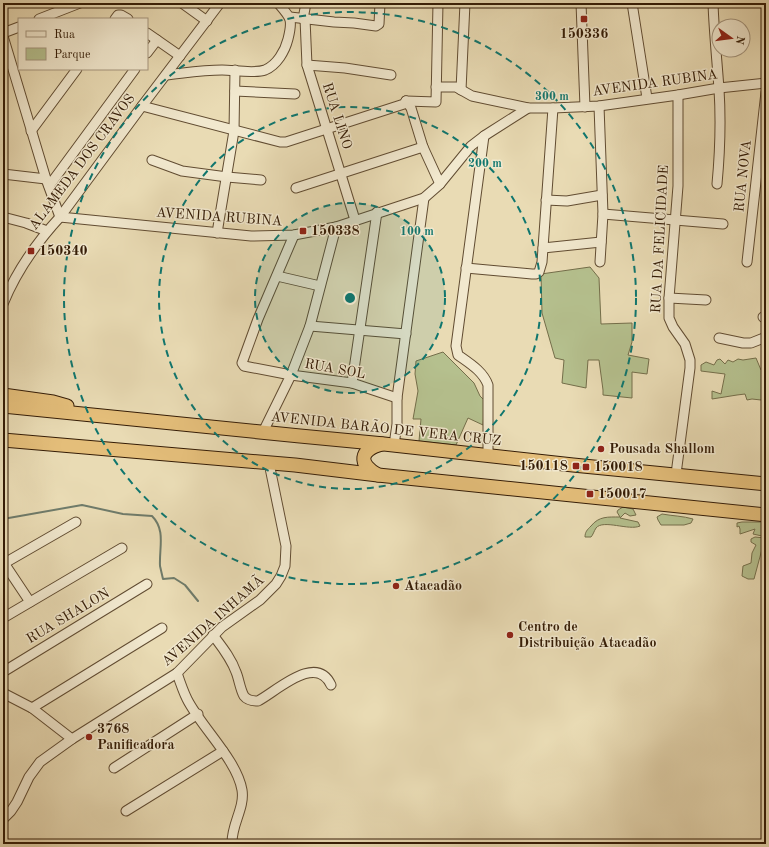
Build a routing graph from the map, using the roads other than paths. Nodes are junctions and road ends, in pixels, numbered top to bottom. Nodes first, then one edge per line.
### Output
1 (80, 3) edge
2 (182, 3) edge
3 (220, 3) edge
4 (278, 3) edge
5 (306, 3) edge
6 (380, 3) edge
7 (438, 3) edge
8 (465, 3) edge
9 (582, 3) edge
10 (632, 3) edge
11 (713, 3) edge
12 (290, 17) junction
13 (42, 18) edge
14 (116, 18) edge
15 (127, 18) edge
16 (304, 19) junction
17 (207, 21) junction
18 (18, 27) edge
19 (3, 34) edge
20 (148, 34) edge
21 (156, 40) junction
22 (148, 52) edge
23 (180, 56) junction
24 (307, 65) junction
25 (77, 70) edge
26 (134, 70) edge
27 (235, 70) junction
28 (391, 74) dead end
29 (166, 75) junction
30 (766, 83) edge
31 (436, 86) junction
32 (719, 88) junction
33 (461, 90) junction
34 (235, 91) junction
35 (766, 92) edge
36 (295, 94) dead end
37 (678, 95) junction
38 (647, 98) junction
39 (406, 101) junction
40 (142, 106) junction
41 (599, 106) junction
42 (585, 107) junction
43 (528, 108) junction
44 (553, 108) junction
45 (326, 129) junction
46 (234, 130) junction
47 (31, 131) junction
48 (484, 136) junction
49 (423, 147) junction
50 (152, 160) dead end
51 (3, 174) edge
52 (342, 174) junction
53 (227, 177) junction
54 (261, 180) dead end
55 (47, 182) junction
56 (440, 184) junction
57 (717, 184) dead end
58 (296, 188) dead end
59 (602, 195) junction
60 (424, 198) junction
61 (546, 200) junction
62 (377, 212) junction
63 (603, 214) junction
64 (3, 217) edge
65 (60, 217) junction
66 (355, 220) junction
67 (676, 220) junction
68 (723, 224) dead end
69 (336, 227) junction
70 (47, 231) junction
71 (217, 233) junction
72 (294, 236) junction
73 (601, 242) junction
74 (543, 248) junction
75 (600, 262) dead end
76 (747, 262) dead end
77 (466, 268) junction
78 (277, 276) junction
79 (320, 286) junction
80 (669, 298) junction
81 (706, 300) dead end
82 (3, 304) edge
83 (310, 326) junction
84 (360, 330) junction
85 (406, 334) junction
86 (766, 337) edge
87 (719, 338) dead end
88 (291, 375) junction
89 (352, 383) junction
90 (3, 395) edge
91 (397, 398) junction
92 (3, 406) edge
93 (100, 416) junction
94 (263, 432) junction
95 (3, 440) edge
96 (389, 444) junction
97 (488, 455) junction
98 (269, 463) junction
99 (676, 474) junction
100 (378, 475) junction
101 (766, 484) edge
102 (766, 515) edge
103 (76, 522) dead end
104 (122, 548) dead end
105 (4, 563) edge
106 (147, 584) dead end
107 (30, 602) junction
108 (3, 618) edge
109 (162, 628) dead end
110 (213, 635) junction
111 (3, 672) edge
112 (177, 673) junction
113 (331, 685) dead end
114 (3, 693) edge
115 (32, 708) junction
116 (198, 714) junction
117 (72, 739) junction
118 (223, 751) junction
119 (114, 768) dead end
120 (126, 811) dead end
121 (3, 819) edge
122 (232, 844) edge

1 - 13 street
2 - 17 street
3 - 17 street, ALAMEDA DOS CRAVOS
4 - 12 street
5 - 16 street, RUA LINO
6 - 16 street
7 - 31 street
8 - 33 street
9 - 42 street
10 - 38 street
11 - 32 street
12 - 16 street
12 - 27 street
14 - 15 street
16 - 24 street, RUA LINO
17 - 23 street, ALAMEDA DOS CRAVOS
18 - 19 street
19 - 47 street
20 - 21 street
21 - 22 street
21 - 23 street
23 - 29 street, ALAMEDA DOS CRAVOS
24 - 28 street
24 - 45 street, RUA LINO
25 - 47 street
26 - 55 street
27 - 29 street
27 - 34 street
29 - 40 street, ALAMEDA DOS CRAVOS
30 - 32 street, AVENIDA RUBINA
31 - 33 street
31 - 39 street
32 - 37 street, AVENIDA RUBINA
32 - 57 street
33 - 43 street
34 - 36 street
34 - 46 street
35 - 76 street, RUA NOVA
37 - 38 street, AVENIDA RUBINA
37 - 67 street, RUA DA FELICIDADE
38 - 41 street, AVENIDA RUBINA
39 - 45 street
39 - 49 street
40 - 46 street
40 - 65 street, ALAMEDA DOS CRAVOS
41 - 42 street, AVENIDA RUBINA
41 - 59 street
42 - 44 street, AVENIDA RUBINA
43 - 44 street, AVENIDA RUBINA
43 - 48 street, AVENIDA RUBINA
44 - 61 street
45 - 46 street
45 - 52 street, RUA LINO
46 - 53 street
47 - 55 street
48 - 56 street, AVENIDA RUBINA
48 - 77 street
49 - 52 street
49 - 56 street
50 - 53 street
51 - 55 street
52 - 58 street
52 - 66 street, RUA LINO
53 - 54 street
53 - 71 street
55 - 65 street
56 - 60 street, AVENIDA RUBINA
59 - 61 street
59 - 63 street
60 - 62 street, AVENIDA RUBINA
60 - 85 street
61 - 74 street
62 - 66 street, AVENIDA RUBINA
62 - 84 street
63 - 67 street
63 - 73 street
64 - 70 street
65 - 70 street, ALAMEDA DOS CRAVOS
65 - 71 street, AVENIDA RUBINA
66 - 69 street, AVENIDA RUBINA
67 - 68 street
67 - 80 street, RUA DA FELICIDADE
69 - 72 street, AVENIDA RUBINA
69 - 79 street
70 - 82 street, ALAMEDA DOS CRAVOS
71 - 72 street, AVENIDA RUBINA
72 - 78 street
73 - 74 street
73 - 75 street
74 - 77 street
77 - 97 street
78 - 79 street
78 - 88 street, RUA SOL
79 - 83 street
80 - 81 street
80 - 99 street, RUA DA FELICIDADE
83 - 84 street
83 - 88 street
84 - 85 street
84 - 89 street
85 - 91 street
86 - 87 street
88 - 89 street, RUA SOL
88 - 94 street
89 - 91 street, RUA SOL
90 - 93 highway
91 - 96 street
92 - 93 highway, AVENIDA BARÃO DE VERA CRUZ
93 - 94 highway, AVENIDA BARÃO DE VERA CRUZ
94 - 96 highway, AVENIDA BARÃO DE VERA CRUZ
95 - 98 highway
96 - 97 highway, AVENIDA BARÃO DE VERA CRUZ
96 - 100 highway
97 - 99 highway, AVENIDA BARÃO DE VERA CRUZ
98 - 100 highway
98 - 110 street, AVENIDA INHAMÃ
99 - 101 highway, AVENIDA BARÃO DE VERA CRUZ
100 - 102 highway
103 - 105 street
104 - 107 street
105 - 107 street
106 - 111 street, RUA SHALON
107 - 108 street
109 - 115 street
110 - 112 street, AVENIDA INHAMÃ
110 - 113 street
112 - 116 street
112 - 117 street, AVENIDA INHAMÃ
114 - 115 street
115 - 117 street
116 - 118 street
116 - 119 street
117 - 121 street, AVENIDA INHAMÃ
118 - 120 street
118 - 122 street

